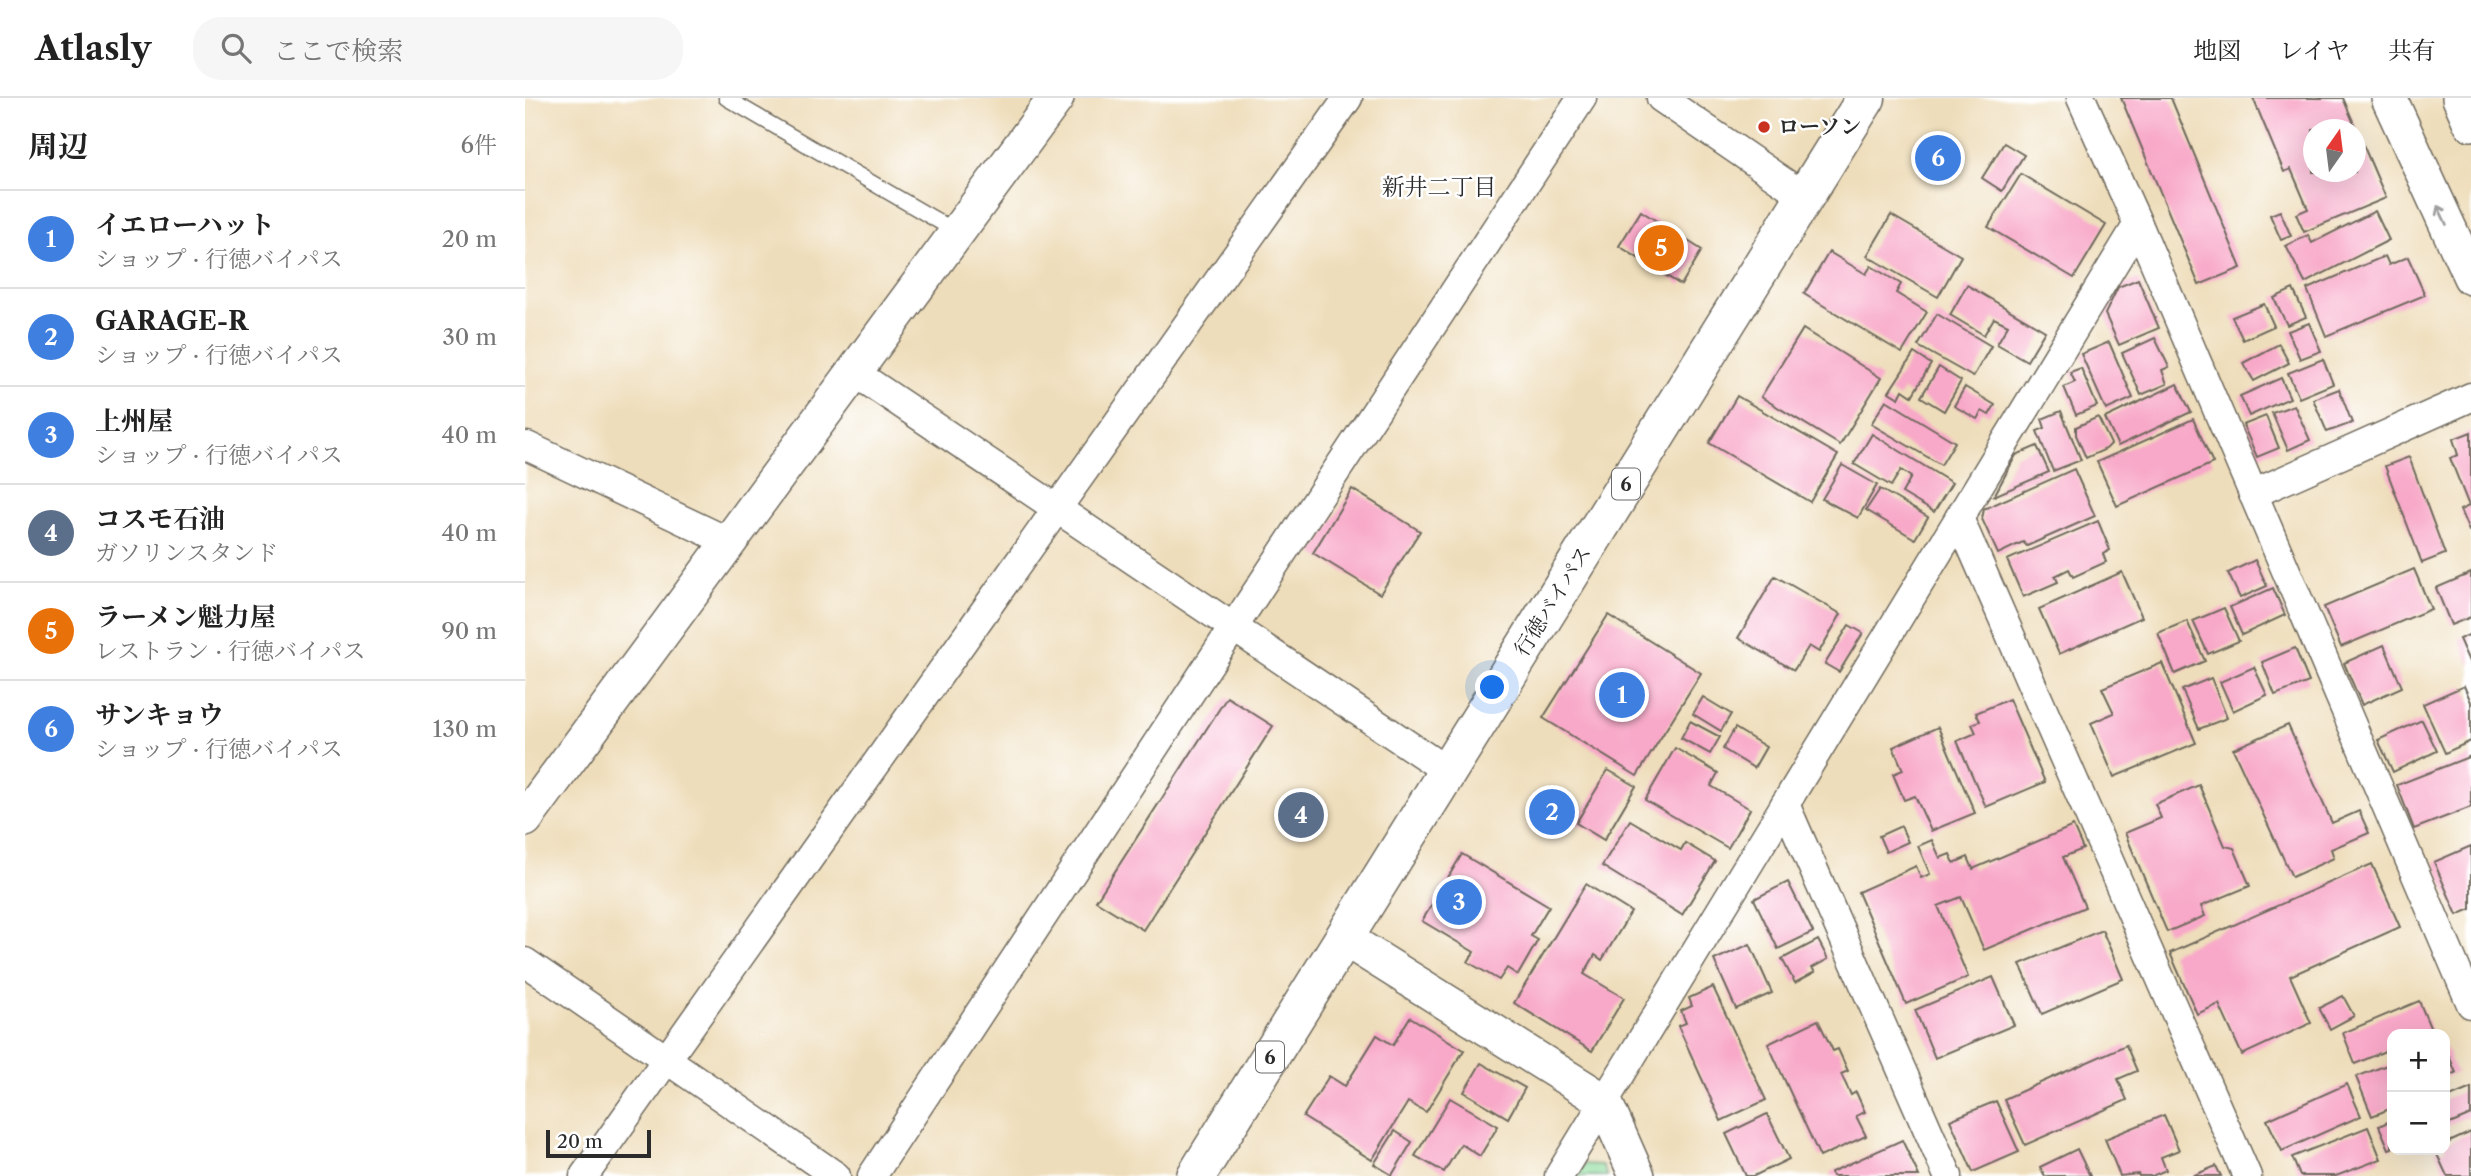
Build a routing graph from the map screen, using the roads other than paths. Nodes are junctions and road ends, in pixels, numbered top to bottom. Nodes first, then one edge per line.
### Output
1 (726, 98) edge
2 (1056, 98) edge
3 (1348, 98) edge
4 (1582, 98) edge
5 (1661, 98) edge
6 (1866, 98) edge
7 (2081, 98) edge
8 (2389, 98) edge
9 (2460, 98) edge
10 (2471, 123) edge
11 (1804, 196) junction
12 (2138, 224) junction
13 (957, 232) junction
14 (2471, 277) edge
15 (854, 372) junction
16 (2471, 397) edge
17 (527, 446) dead end
18 (2253, 494) junction
19 (1057, 508) junction
20 (1959, 519) junction
21 (729, 542) junction
22 (1234, 627) junction
23 (1447, 771) junction
24 (1785, 804) junction
25 (525, 819) edge
26 (1344, 938) junction
27 (525, 962) edge
28 (2471, 1004) edge
29 (666, 1060) junction
30 (1604, 1101) junction
31 (584, 1176) edge
32 (836, 1176) edge
33 (872, 1176) edge
34 (1196, 1176) edge
35 (1559, 1176) edge
36 (1637, 1176) edge
37 (1948, 1176) edge
38 (2247, 1176) edge

1 - 13 lane
2 - 13 street
3 - 19 street
4 - 22 street
5 - 11 street
6 - 11 main road, 行徳バイパス / 6
7 - 12 street
14 -> 8 street
9 - 10 street
11 - 23 main road, 行徳バイパス / 6
12 - 18 street
12 - 20 street
13 - 15 street
15 - 19 street
15 - 21 street
16 - 18 street
17 - 21 street
18 - 28 street
19 - 22 street
19 - 29 street
20 - 24 street
20 - 38 street
21 - 25 street
22 - 23 street
22 - 33 street
23 - 26 main road, 行徳バイパス / 6
24 - 30 street
24 - 37 street
26 - 30 street
26 - 34 main road, 行徳バイパス / 6
27 - 29 street
29 - 31 street
29 - 32 street
30 - 35 street
30 - 36 street

